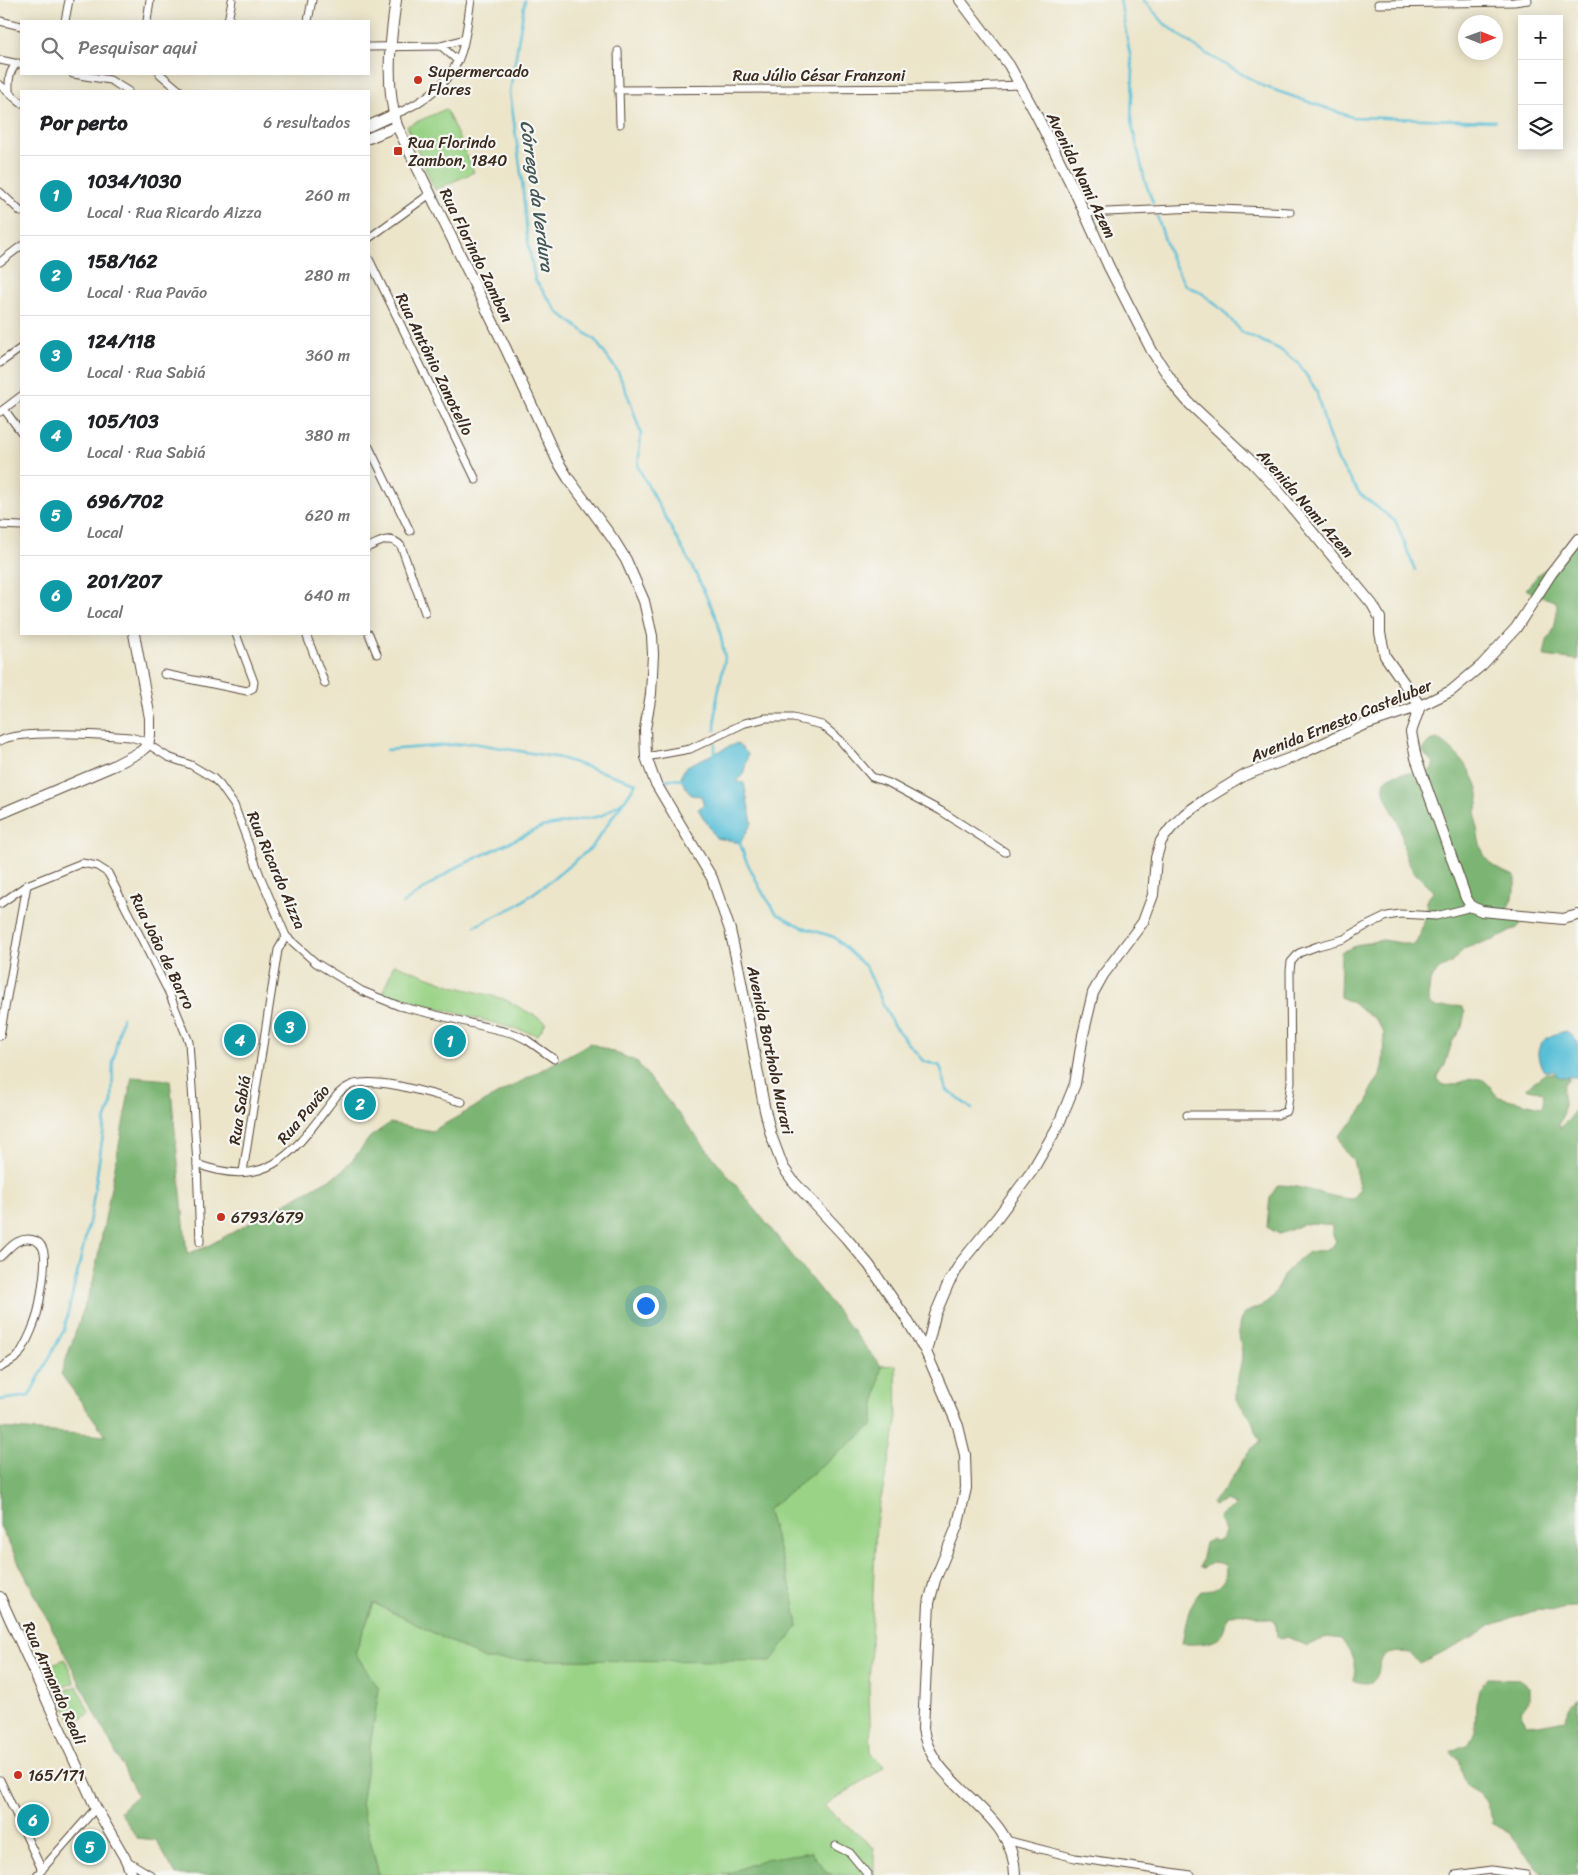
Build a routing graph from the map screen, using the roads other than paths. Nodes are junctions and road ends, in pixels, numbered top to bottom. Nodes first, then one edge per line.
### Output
1 (69, 0) edge
2 (150, 0) edge
3 (232, 0) edge
4 (312, 0) edge
5 (396, 0) edge
6 (471, 0) edge
7 (960, 0) edge
8 (1528, 0) edge
9 (1378, 4) dead end
10 (65, 20) edge
11 (147, 20) edge
12 (228, 20) edge
13 (308, 20) edge
14 (0, 21) edge
15 (20, 26) edge
16 (464, 39) junction
17 (441, 46) junction
18 (370, 47) edge
19 (390, 48) junction
20 (618, 50) dead end
21 (0, 60) edge
22 (458, 61) junction
23 (19, 64) edge
24 (79, 75) edge
25 (161, 75) edge
26 (0, 85) edge
27 (1019, 85) junction
28 (126, 90) edge
29 (179, 90) edge
30 (618, 90) junction
31 (10, 92) junction
32 (20, 102) edge
33 (405, 110) junction
34 (394, 115) junction
35 (620, 124) dead end
36 (370, 126) edge
37 (396, 126) junction
38 (370, 138) edge
39 (0, 192) edge
40 (430, 194) junction
41 (20, 211) edge
42 (1290, 212) dead end
43 (1084, 213) junction
44 (370, 237) edge
45 (20, 247) edge
46 (0, 262) edge
47 (371, 272) edge
48 (20, 349) edge
49 (0, 363) edge
50 (20, 397) edge
51 (2, 410) edge
52 (20, 431) edge
53 (543, 431) joint
54 (371, 460) edge
55 (476, 480) dead end
56 (0, 525) edge
57 (20, 526) edge
58 (410, 532) dead end
59 (1578, 539) edge
60 (370, 546) edge
61 (424, 613) dead end
62 (134, 635) edge
63 (236, 635) edge
64 (306, 635) edge
65 (369, 635) edge
66 (377, 654) dead end
67 (164, 674) dead end
68 (325, 684) dead end
69 (1420, 706) junction
70 (149, 740) junction
71 (0, 741) edge
72 (646, 757) junction
73 (0, 814) edge
74 (1005, 852) dead end
75 (27, 885) junction
76 (0, 904) edge
77 (1472, 908) junction
78 (1578, 915) edge
79 (286, 936) junction
80 (0, 1036) edge
81 (554, 1059) dead end
82 (462, 1102) dead end
83 (1187, 1115) dead end
84 (197, 1164) junction
85 (243, 1172) junction
86 (200, 1242) dead end
87 (0, 1257) edge
88 (926, 1352) junction
89 (0, 1368) edge
90 (0, 1597) edge
91 (0, 1780) edge
92 (96, 1808) junction
93 (1006, 1840) junction
94 (836, 1846) dead end
95 (126, 1860) junction
96 (39, 1872) edge
97 (132, 1875) edge
98 (151, 1875) edge
99 (868, 1875) edge
100 (1015, 1875) edge
101 (1192, 1875) edge
102 (1455, 1875) edge
103 (1526, 1875) edge

1 - 10 street
2 - 11 street
3 - 12 street
4 - 13 street
5 - 19 street, Rua Florindo Zambon
6 - 16 street
7 - 27 street, Avenida Nami Azem
8 - 9 street
14 - 15 street
16 - 17 street
16 - 22 street
17 - 19 street
17 - 22 street
18 - 19 street
19 - 34 street, Rua Florindo Zambon
20 - 30 street
21 - 23 street
22 - 33 street
23 - 31 street
24 - 28 street
25 - 29 street
26 - 31 street
27 - 30 street, Rua Júlio César Franzoni
27 - 43 street, Avenida Nami Azem
30 - 35 street
31 - 32 street
33 - 34 street
33 - 37 street
34 - 36 street
34 - 37 street, Rua Florindo Zambon
37 - 38 street
37 - 40 street, Rua Florindo Zambon
39 - 41 street
40 - 44 street
40 - 53 street, Rua Florindo Zambon
42 - 43 street
43 - 69 street, Avenida Nami Azem
45 - 46 street
47 - 55 street, Rua Antônio Zanotello
48 - 49 street
50 - 51 street
51 - 52 street
53 - 72 street, Avenida Bortholo Murari
54 - 58 street
56 - 57 street
59 - 69 street, Avenida Ernesto Casteluber
60 - 61 street
62 - 70 street
63 - 67 street
64 - 68 street
65 - 66 street
69 - 77 street
69 - 88 street, Avenida Ernesto Casteluber
70 - 71 street, Rua Ricardo Aizza
70 - 73 street
70 - 79 street, Rua Ricardo Aizza
72 - 74 street
72 - 88 street, Avenida Bortholo Murari
75 - 76 street, Rua João de Barro
75 - 80 street
75 - 84 street, Rua João de Barro
77 - 78 street
77 - 83 street
79 - 81 street, Rua Ricardo Aizza
79 - 85 street, Rua Sabiá
82 - 85 street, Rua Pavão
84 - 85 street, Rua Pavão
84 - 86 street, Rua João de Barro
87 - 89 street
88 - 93 street, Avenida Bortholo Murari
90 - 92 street, Rua Armando Reali
91 - 96 street
92 - 95 street, Rua Armando Reali
92 - 96 street
93 - 100 street
93 - 101 street
94 - 99 street
95 - 97 street, Rua Armando Reali
95 - 98 street
102 - 103 street

